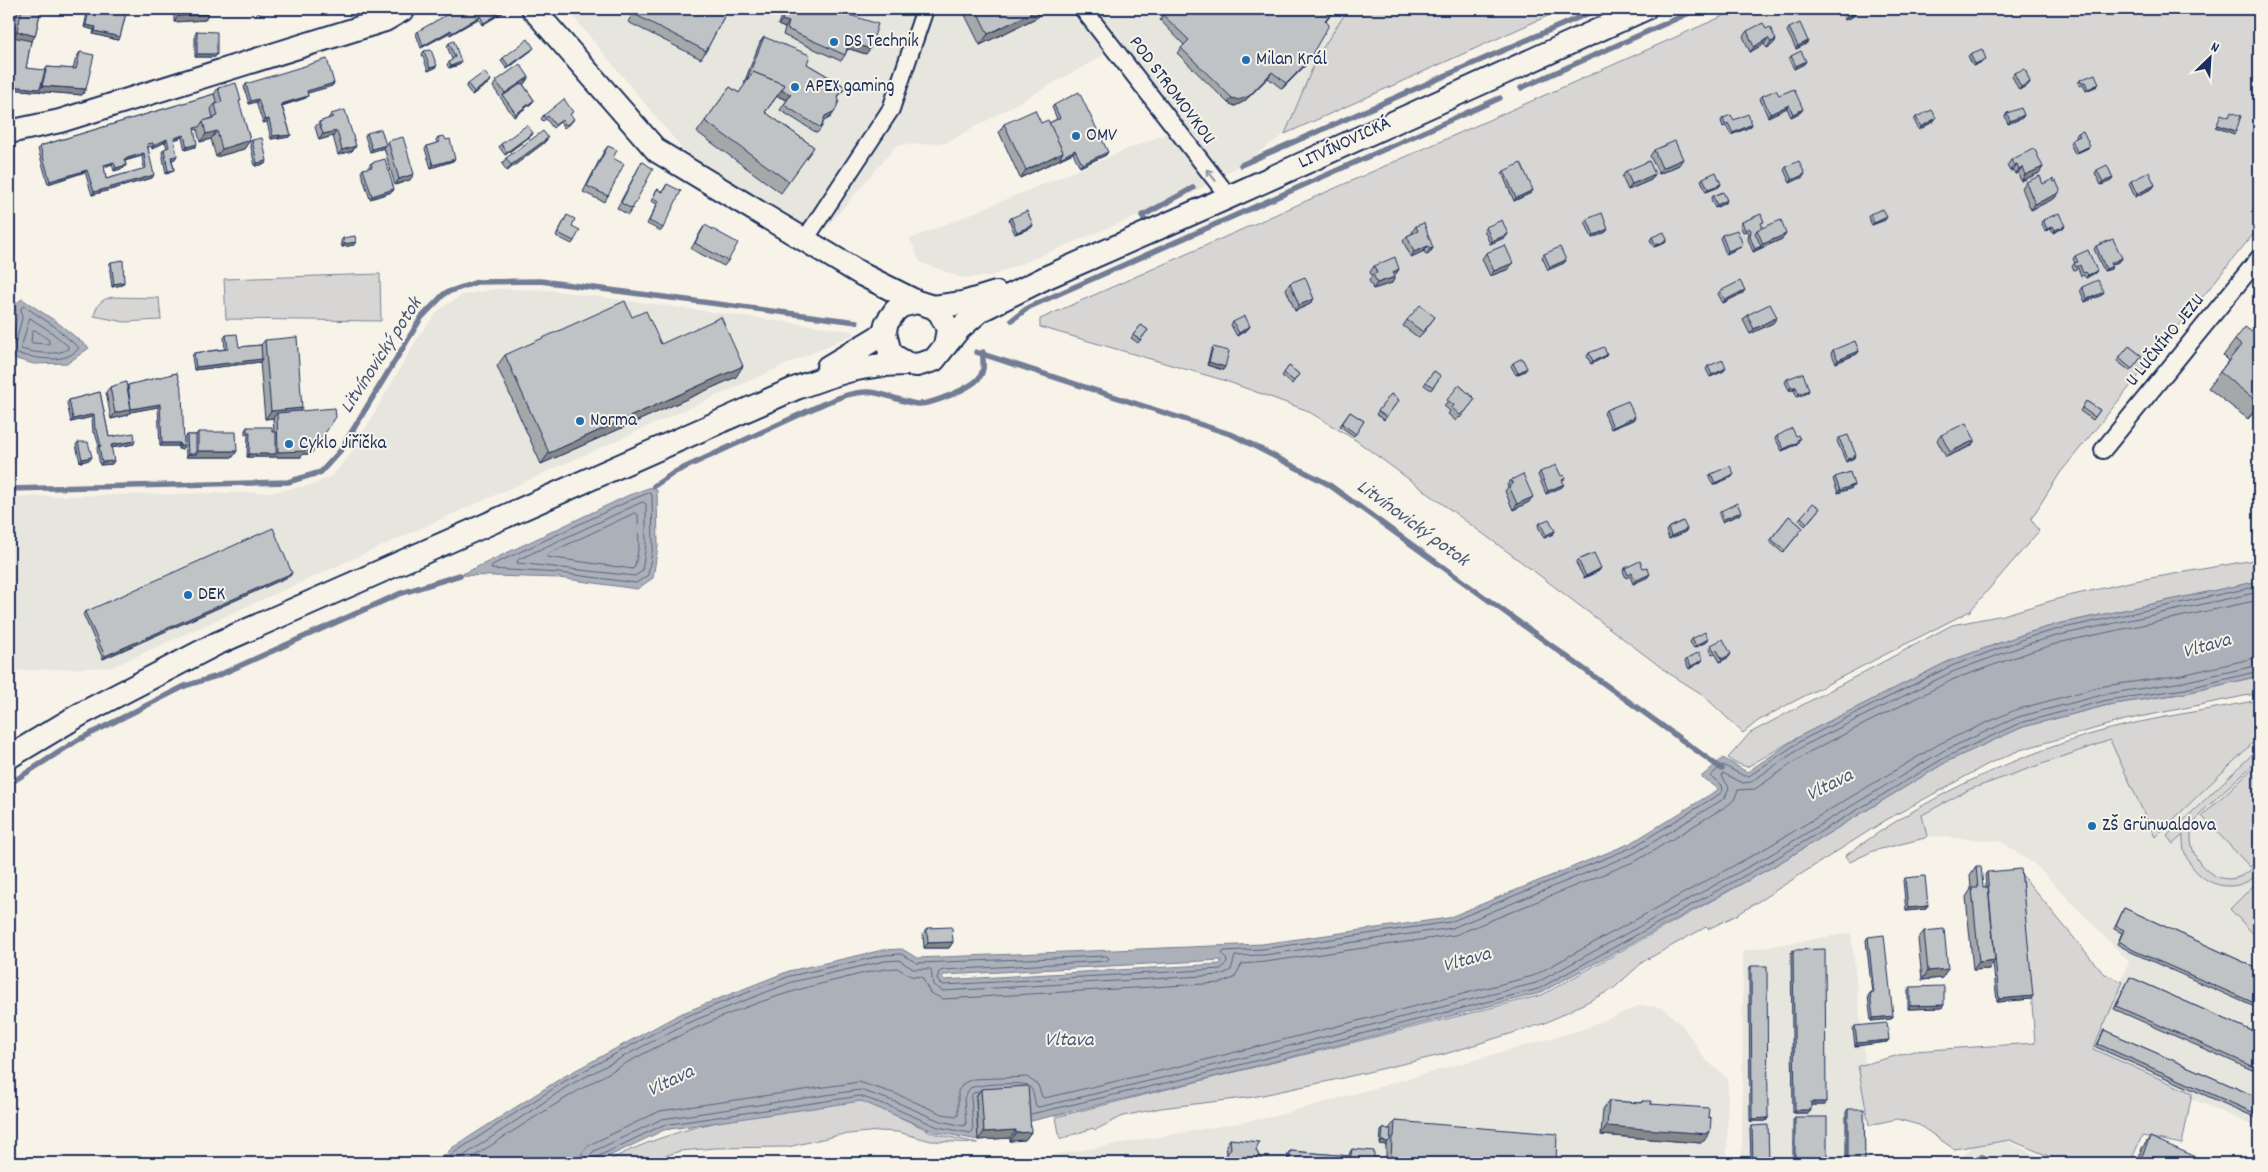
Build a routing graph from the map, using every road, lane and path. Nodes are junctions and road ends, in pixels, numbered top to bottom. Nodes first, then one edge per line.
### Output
1 (404, 9) edge
2 (533, 9) edge
3 (925, 9) edge
4 (1083, 9) edge
5 (1645, 9) edge
6 (9, 132) edge
7 (1229, 197) junction
8 (804, 241) junction
9 (2259, 258) edge
10 (863, 275) junction
11 (1045, 278) junction
12 (925, 305) junction
13 (886, 328) junction
14 (945, 346) junction
15 (908, 364) junction
16 (794, 389) junction
17 (2103, 450) dead end
18 (9, 757) edge

1 - 6 main road
2 - 8 main road
3 - 8 street
7 -> 4 street, POD STROMOVKOU
5 - 7 main road, LITVÍNOVICKÁ
7 - 11 main road, LITVÍNOVICKÁ
8 - 10 main road
9 - 17 street, U LUČNÍHO JEZU
10 - 12 main road
10 - 13 main road
11 - 12 main road, LITVÍNOVICKÁ
11 - 14 main road, LITVÍNOVICKÁ
11 - 16 main road
12 - 13 main road
12 - 14 main road
13 - 15 main road
13 - 16 main road
14 - 15 main road
15 - 16 main road
16 - 18 main road

